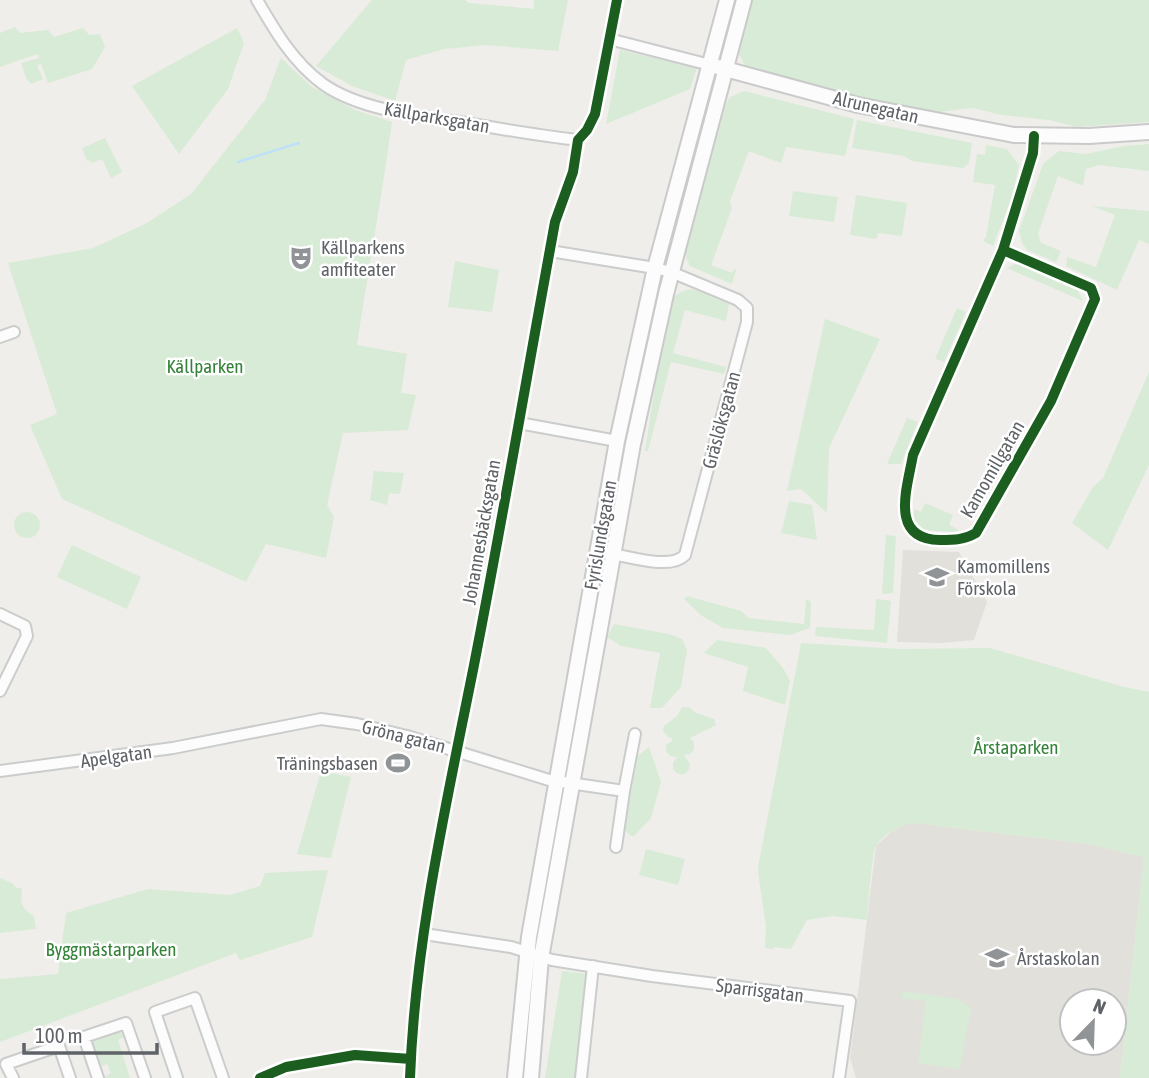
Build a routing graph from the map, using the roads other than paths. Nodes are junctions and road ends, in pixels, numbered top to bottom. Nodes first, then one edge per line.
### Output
1 (257, 0) edge
2 (617, 0) edge
3 (727, 0) edge
4 (744, 0) edge
5 (610, 39) junction
6 (710, 65) junction
7 (725, 69) junction
8 (1149, 132) edge
9 (1034, 136) junction
10 (578, 140) junction
11 (1003, 250) junction
12 (550, 251) junction
13 (655, 268) junction
14 (671, 272) junction
15 (14, 332) dead end
16 (0, 337) edge
17 (519, 423) junction
18 (617, 441) junction
19 (612, 554) junction
20 (0, 614) edge
21 (0, 691) edge
22 (635, 734) dead end
23 (232, 737) joint
24 (457, 750) junction
25 (0, 771) edge
26 (556, 782) junction
27 (572, 784) junction
28 (624, 791) junction
29 (616, 847) dead end
30 (424, 934) junction
31 (527, 951) junction
32 (541, 958) junction
33 (593, 967) junction
34 (411, 1059) junction
35 (13, 1078) edge
36 (70, 1078) edge
37 (98, 1078) edge
38 (145, 1078) edge
39 (177, 1078) edge
40 (223, 1078) edge
41 (260, 1078) edge
42 (410, 1078) edge
43 (514, 1078) edge
44 (530, 1078) edge
45 (581, 1078) edge
46 (839, 1078) edge

1 - 10 street, Källparksgatan
2 - 5 street, Johannesbäcksgatan
3 - 6 main road, Fyrislundsgatan
4 - 7 main road, Fyrislundsgatan
5 - 6 street, Alrunegatan
5 - 10 street, Johannesbäcksgatan
6 - 7 main road, Alrunegatan
6 - 13 main road, Fyrislundsgatan
7 - 9 main road, Alrunegatan
7 - 14 main road, Fyrislundsgatan
8 - 9 main road, Alrunegatan
9 - 11 street, Kamomillgatan
10 - 12 street, Johannesbäcksgatan
11 - 11 street, Kamomillgatan
12 - 13 street, Gräslöksgatan
12 - 17 street, Johannesbäcksgatan
13 - 14 street, Gräslöksgatan
13 - 18 main road, Fyrislundsgatan
14 - 19 main road, Fyrislundsgatan
14 - 19 street, Gräslöksgatan
15 - 16 street
17 - 18 street
17 - 24 street, Johannesbäcksgatan
18 - 26 main road, Fyrislundsgatan
19 - 27 main road, Fyrislundsgatan
20 - 21 street
22 - 28 street
23 - 24 street, Gröna gatan
23 - 25 street, Apelgatan
24 - 26 street, Gröna gatan
24 - 30 street, Johannesbäcksgatan
26 - 27 street, Gröna gatan
26 - 31 main road, Fyrislundsgatan
27 - 28 street
27 - 32 main road, Fyrislundsgatan
28 - 29 street
30 - 31 street, Sparrisgatan
30 - 34 street, Johannesbäcksgatan
31 - 32 street, Sparrisgatan
31 - 43 main road, Fyrislundsgatan
32 - 33 street, Sparrisgatan
32 - 44 main road, Fyrislundsgatan
33 - 45 street
33 - 46 street, Sparrisgatan
34 - 41 street
34 - 42 street, Johannesbäcksgatan
35 - 36 street
37 - 38 street
39 - 40 street

